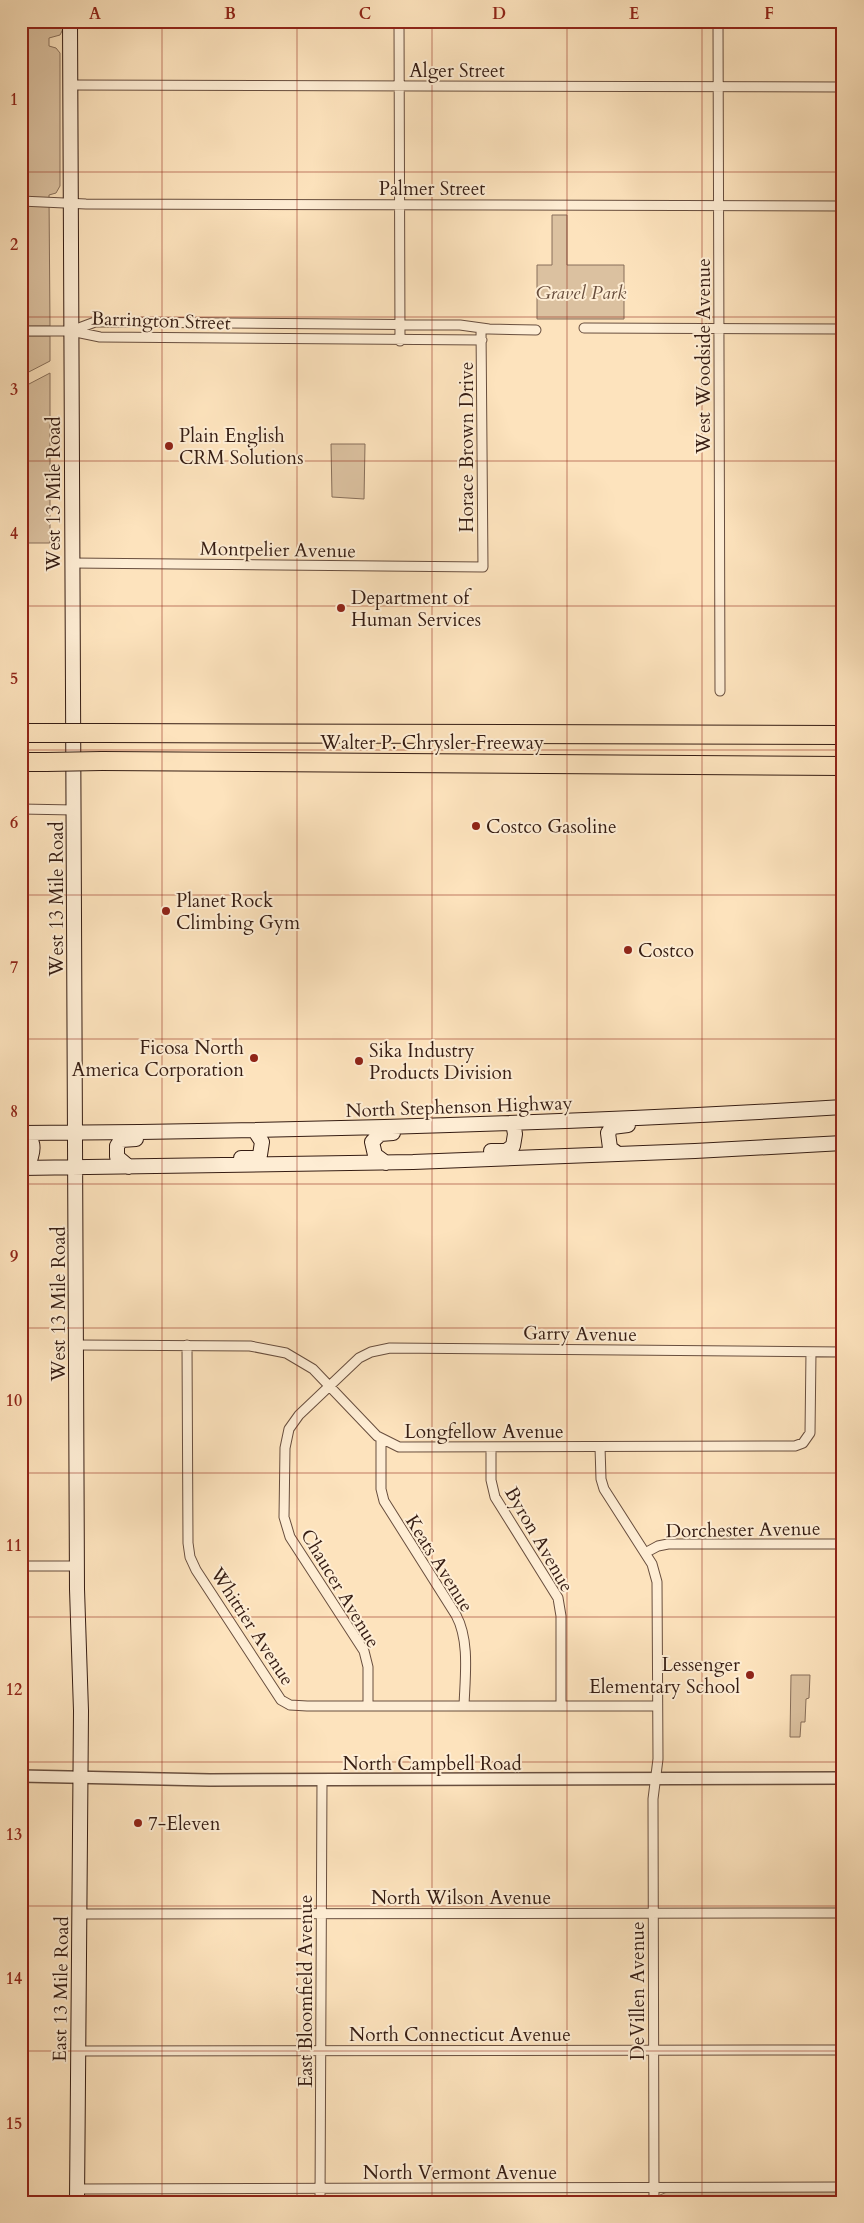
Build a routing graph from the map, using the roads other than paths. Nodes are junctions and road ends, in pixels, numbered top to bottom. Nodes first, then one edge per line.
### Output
1 (70, 21) edge
2 (399, 21) edge
3 (718, 21) edge
4 (70, 85) junction
5 (400, 86) junction
6 (719, 87) junction
7 (843, 87) edge
8 (21, 201) edge
9 (71, 202) junction
10 (400, 205) junction
11 (719, 205) junction
12 (843, 206) edge
13 (246, 324) junction
14 (400, 325) junction
15 (481, 328) junction
16 (584, 328) dead end
17 (719, 329) junction
18 (843, 329) edge
19 (536, 330) dead end
20 (21, 331) edge
21 (71, 331) junction
22 (245, 339) junction
23 (482, 340) junction
24 (400, 341) junction
25 (72, 563) junction
26 (482, 567) joint
27 (720, 691) dead end
28 (21, 733) edge
29 (843, 735) edge
30 (21, 762) edge
31 (843, 766) edge
32 (21, 809) edge
33 (74, 810) junction
34 (843, 1107) edge
35 (717, 1114) junction
36 (513, 1123) junction
37 (419, 1125) junction
38 (230, 1131) junction
39 (255, 1131) junction
40 (24, 1133) edge
41 (76, 1133) junction
42 (843, 1138) edge
43 (843, 1142) edge
44 (826, 1143) junction
45 (618, 1154) junction
46 (21, 1160) edge
47 (469, 1160) junction
48 (386, 1163) junction
49 (161, 1166) junction
50 (129, 1167) junction
51 (21, 1168) edge
52 (76, 1168) junction
53 (77, 1345) junction
54 (187, 1345) junction
55 (811, 1352) junction
56 (843, 1352) edge
57 (330, 1386) junction
58 (381, 1439) junction
59 (600, 1447) junction
60 (491, 1448) junction
61 (843, 1544) edge
62 (645, 1552) junction
63 (21, 1566) edge
64 (77, 1566) junction
65 (368, 1706) junction
66 (464, 1706) junction
67 (561, 1706) junction
68 (658, 1706) junction
69 (21, 1776) edge
70 (80, 1777) junction
71 (843, 1778) edge
72 (322, 1780) junction
73 (655, 1780) junction
74 (843, 1912) edge
75 (653, 1913) junction
76 (80, 1914) junction
77 (321, 1914) junction
78 (653, 2050) junction
79 (843, 2050) edge
80 (321, 2051) junction
81 (78, 2052) junction
82 (320, 2188) junction
83 (654, 2188) junction
84 (843, 2188) edge
85 (78, 2195) edge
86 (320, 2202) edge
87 (654, 2202) edge

1 - 4 main road, West 13 Mile Road
2 - 5 street
3 - 6 street, West Woodside Avenue
4 - 5 street, Alger Street
4 - 9 main road, West 13 Mile Road
5 - 6 street, Alger Street
5 - 10 street
6 - 7 street, Alger Street
6 - 11 street, West Woodside Avenue
8 - 9 street, Palmer Street
9 - 10 street, Palmer Street
9 - 21 main road, West 13 Mile Road
10 - 11 street, Palmer Street
10 - 14 street
11 - 12 street, Palmer Street
11 - 17 street, West Woodside Avenue
13 - 14 street, Barrington Street
13 - 21 street, Barrington Street
13 - 22 street, Barrington Street
14 - 15 street, Barrington Street
14 - 24 street
15 - 19 street, Barrington Street
15 - 23 street, Horace Brown Drive
16 - 17 street
17 - 18 street
17 - 27 street, West Woodside Avenue
20 - 21 street
21 - 22 street, Barrington Street
21 - 25 main road, West 13 Mile Road
22 - 24 street, Barrington Street
23 - 24 street, Barrington Street
23 - 26 street, Horace Brown Drive
25 - 26 street, Montpelier Avenue
25 - 33 main road, West 13 Mile Road
28 - 29 highway, Walter P. Chrysler Freeway, bridge
30 - 31 highway, Walter P. Chrysler Freeway, bridge
32 - 33 street
33 - 41 main road, West 13 Mile Road
34 - 35 main road, North Stephenson Highway
35 - 36 main road, North Stephenson Highway
35 - 45 main road
36 - 37 main road, North Stephenson Highway
36 - 47 main road
37 - 39 main road, North Stephenson Highway
37 - 48 main road
38 - 39 main road, North Stephenson Highway
38 - 41 main road, North Stephenson Highway
38 - 50 main road
39 - 49 main road
40 - 41 main road, North Stephenson Highway
40 - 46 main road
41 - 52 main road, West 13 Mile Road
42 - 44 main road
43 - 44 main road
44 - 45 main road
45 - 47 main road
47 - 48 main road
48 - 49 main road
49 - 50 main road
50 - 52 main road
51 - 52 main road
52 - 53 main road, West 13 Mile Road
53 - 54 street, Longfellow Avenue
53 - 64 main road, West 13 Mile Road
54 - 57 street, Longfellow Avenue
54 - 65 street, Whittier Avenue
55 - 56 street, Garry Avenue
55 - 57 street, Garry Avenue
55 - 59 street, Longfellow Avenue
57 - 58 street, Longfellow Avenue
57 - 65 street, Chaucer Avenue
58 - 60 street, Longfellow Avenue
58 - 66 street, Keats Avenue
59 - 60 street, Longfellow Avenue
59 - 62 street, DeVillen Avenue
60 - 67 street, Byron Avenue
61 - 62 street, Dorchester Avenue
62 - 68 street, DeVillen Avenue
63 - 64 street
64 - 70 main road, West 13 Mile Road
65 - 66 street, Whittier Avenue
66 - 67 street, Whittier Avenue
67 - 68 street, Whittier Avenue
68 - 73 street, DeVillen Avenue
69 - 70 street, North Campbell Road
70 - 72 street, North Campbell Road
70 - 76 main road, East 13 Mile Road
71 - 73 street, North Campbell Road
72 - 73 street, North Campbell Road
72 - 77 street, East Bloomfield Avenue
73 - 75 street, DeVillen Avenue
74 - 75 street, North Wilson Avenue
75 - 77 street, North Wilson Avenue
75 - 78 street, DeVillen Avenue
76 - 77 street, North Wilson Avenue
76 - 81 main road, East 13 Mile Road
77 - 80 street, East Bloomfield Avenue
78 - 79 street, North Connecticut Avenue
78 - 80 street, North Connecticut Avenue
78 - 83 street, DeVillen Avenue
80 - 81 street, North Connecticut Avenue
80 - 82 street, East Bloomfield Avenue
81 - 85 main road, East 13 Mile Road
82 - 83 street, North Vermont Avenue
82 - 85 street, North Vermont Avenue
82 - 86 street, East Bloomfield Avenue
83 - 84 street, North Vermont Avenue
83 - 87 street, DeVillen Avenue

